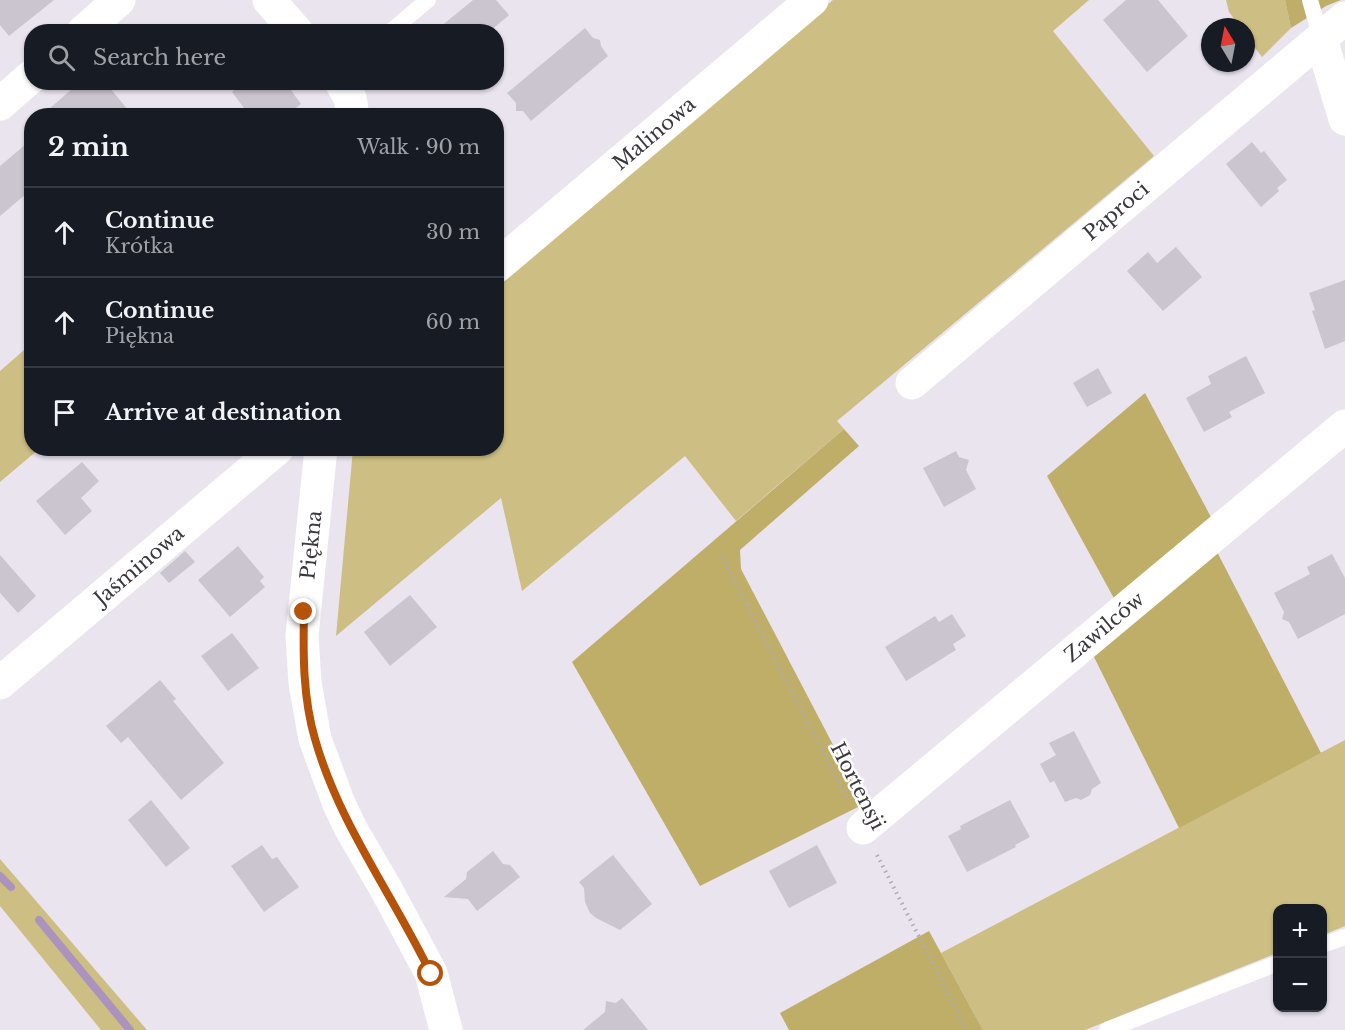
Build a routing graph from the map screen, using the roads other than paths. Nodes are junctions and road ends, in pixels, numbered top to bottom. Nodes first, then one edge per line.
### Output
1 (119, 0) edge
2 (269, 0) edge
3 (428, 0) edge
4 (812, 0) edge
5 (1310, 0) edge
6 (92, 24) edge
7 (290, 24) edge
8 (400, 24) edge
9 (1333, 28) edge
10 (24, 83) edge
11 (346, 90) edge
12 (0, 104) edge
13 (352, 108) edge
14 (1345, 119) edge
15 (504, 260) edge
16 (912, 383) dead end
17 (1345, 426) edge
18 (269, 456) edge
19 (320, 456) edge
20 (0, 683) edge
21 (863, 828) road end
22 (1345, 937) edge
23 (1327, 944) edge
24 (1273, 965) edge
25 (446, 1030) edge
26 (1107, 1030) edge

1 - 6 street
2 - 7 street
3 - 8 lane
4 - 15 street, Malinowa
5 - 9 lane
9 - 14 street
9 - 16 street, Paproci
10 - 12 street
11 - 13 street
17 - 21 street, Zawilców
18 - 20 street, Jaśminowa
19 - 25 street, Piękna
22 - 23 lane
24 - 26 lane

